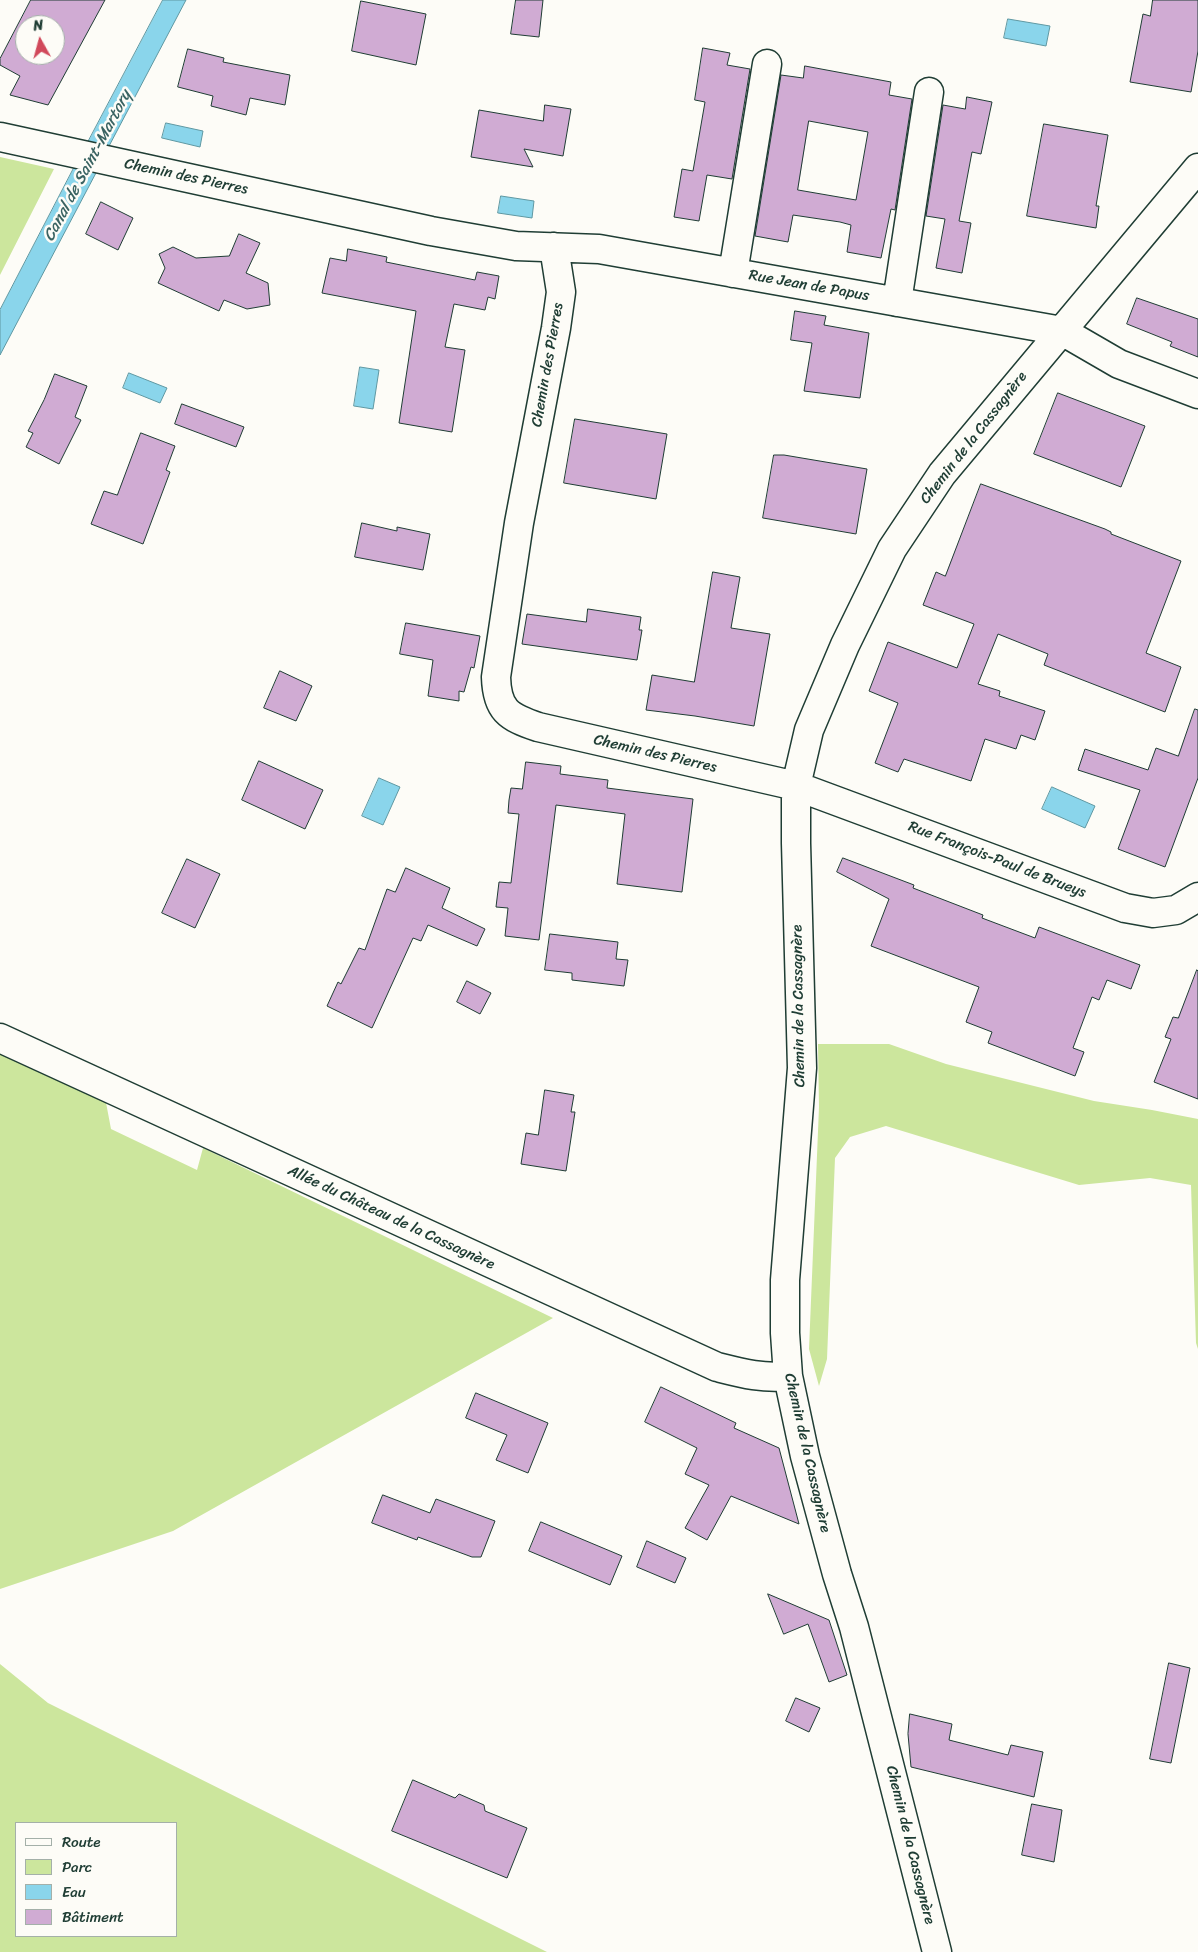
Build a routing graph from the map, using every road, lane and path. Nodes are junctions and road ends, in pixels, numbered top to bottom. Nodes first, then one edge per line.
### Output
1 (767, 64) dead end
2 (929, 92) dead end
3 (0, 137) edge
4 (1198, 168) edge
5 (554, 247) junction
6 (733, 273) junction
7 (897, 302) junction
8 (1062, 331) junction
9 (1198, 394) edge
10 (796, 786) junction
11 (1198, 897) edge
12 (0, 1038) edge
13 (788, 1376) junction
14 (937, 1952) edge

1 - 6 street
2 - 7 street
3 - 5 street, Chemin des Pierres
4 - 8 street, Chemin de la Cassagnère
5 - 6 street, Rue Jean de Papus
5 - 10 street, Chemin des Pierres
6 - 7 street, Rue Jean de Papus
7 - 8 street, Rue Jean de Papus
8 - 9 street
8 - 10 street, Chemin de la Cassagnère
10 - 11 street, Rue François-Paul de Brueys
10 - 13 street, Chemin de la Cassagnère
12 - 13 street, Allée du Château de la Cassagnère
13 - 14 street, Chemin de la Cassagnère

